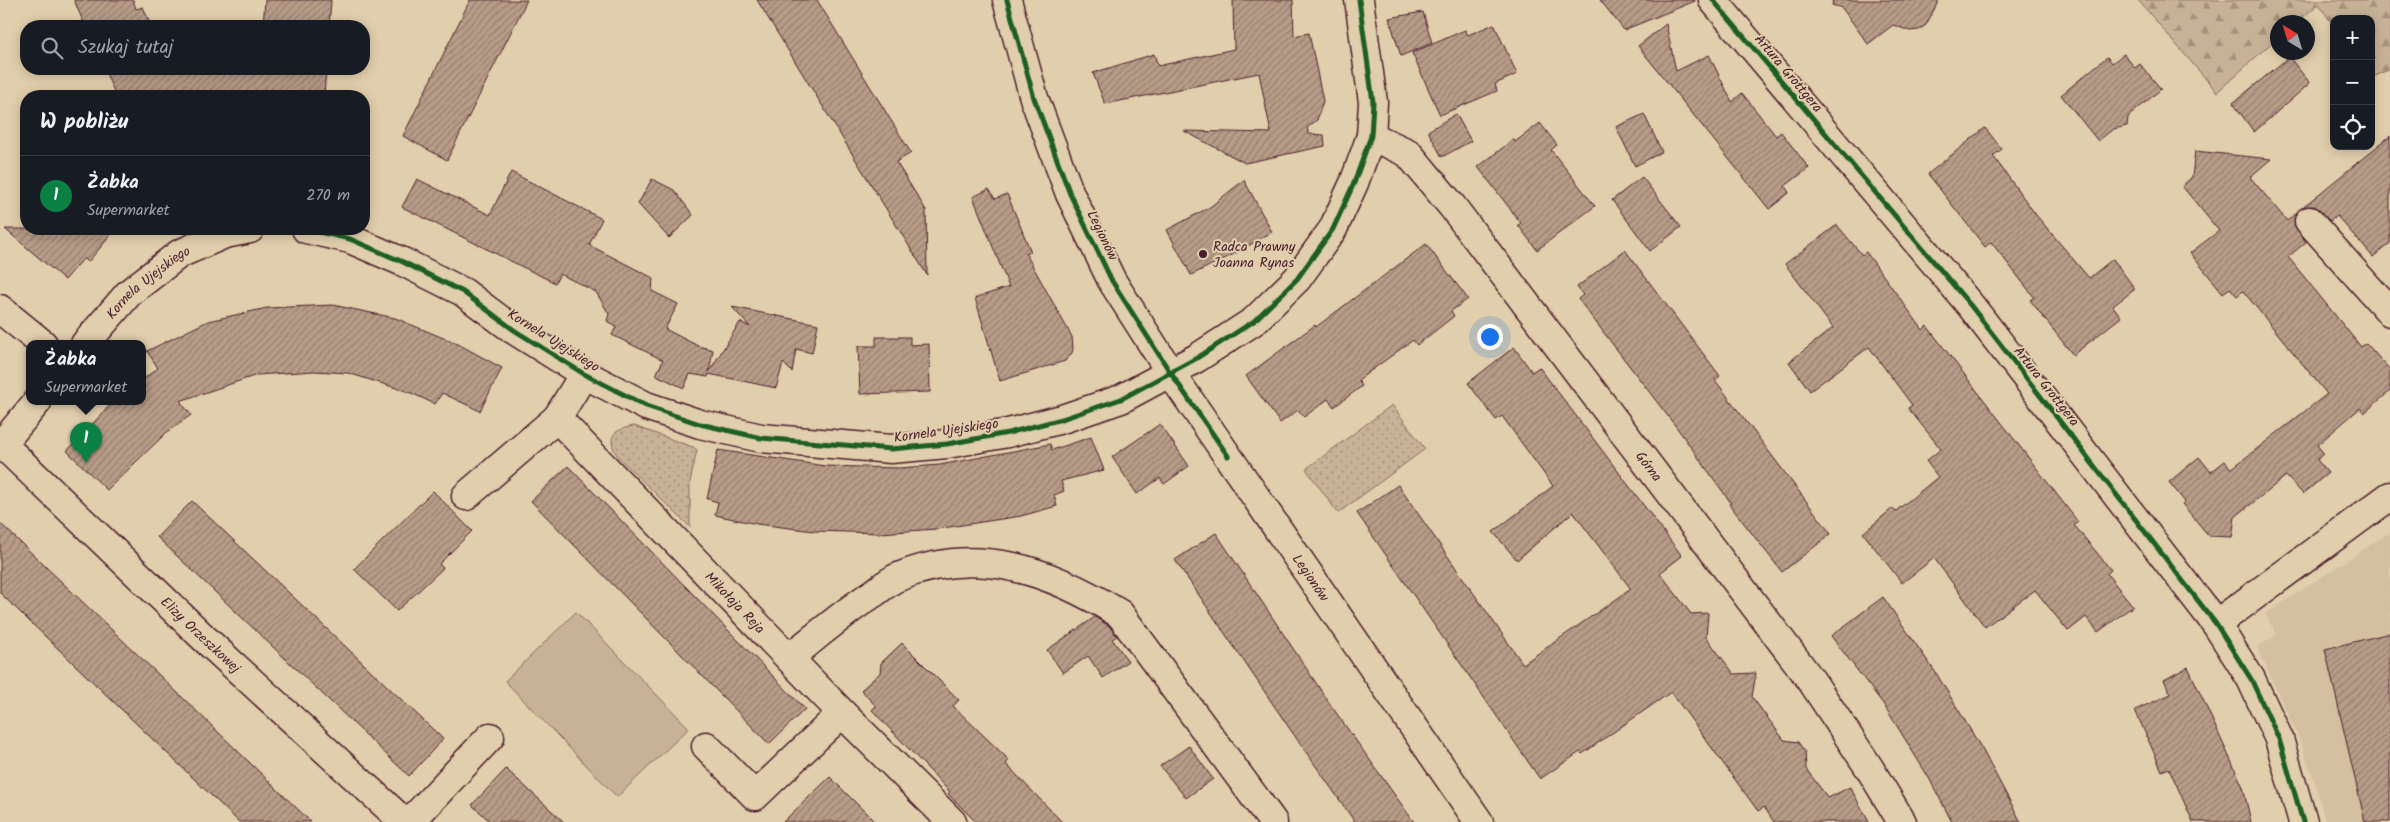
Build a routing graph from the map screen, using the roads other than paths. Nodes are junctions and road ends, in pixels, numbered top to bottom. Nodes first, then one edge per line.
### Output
1 (1007, 0) edge
2 (1359, 0) edge
3 (1715, 1) edge
4 (1371, 136) junction
5 (2310, 221) dead end
6 (223, 235) edge
7 (332, 235) edge
8 (0, 309) edge
9 (2390, 312) edge
10 (38, 340) edge
11 (88, 340) edge
12 (1170, 372) junction
13 (584, 374) junction
14 (34, 405) edge
15 (557, 418) junction
16 (466, 496) dead end
17 (2390, 496) edge
18 (2216, 624) junction
19 (789, 658) junction
20 (842, 713) junction
21 (490, 736) dead end
22 (706, 746) dead end
23 (404, 822) edge
24 (410, 822) edge
25 (952, 822) edge
26 (1273, 822) edge
27 (1479, 822) edge
28 (1902, 822) edge
29 (2303, 822) edge

1 - 12 street, Legionów
2 - 4 street, Kornela Ujejskiego
3 - 18 street, Artura Grottgera
4 - 12 street, Kornela Ujejskiego
4 - 28 street, Górna
5 - 9 street
6 - 11 street, Kornela Ujejskiego
7 - 13 street, Kornela Ujejskiego
8 - 10 street
12 - 13 street, Kornela Ujejskiego
12 - 27 street, Legionów
13 - 15 street
14 - 23 street, Elizy Orzeszkowej
15 - 16 street
15 - 19 street, Mikołaja Reja
17 - 18 street
18 - 29 street, Artura Grottgera
19 - 20 street, Mikołaja Reja
19 - 26 street
20 - 22 street
20 - 25 street, Mikołaja Reja
21 - 24 street

